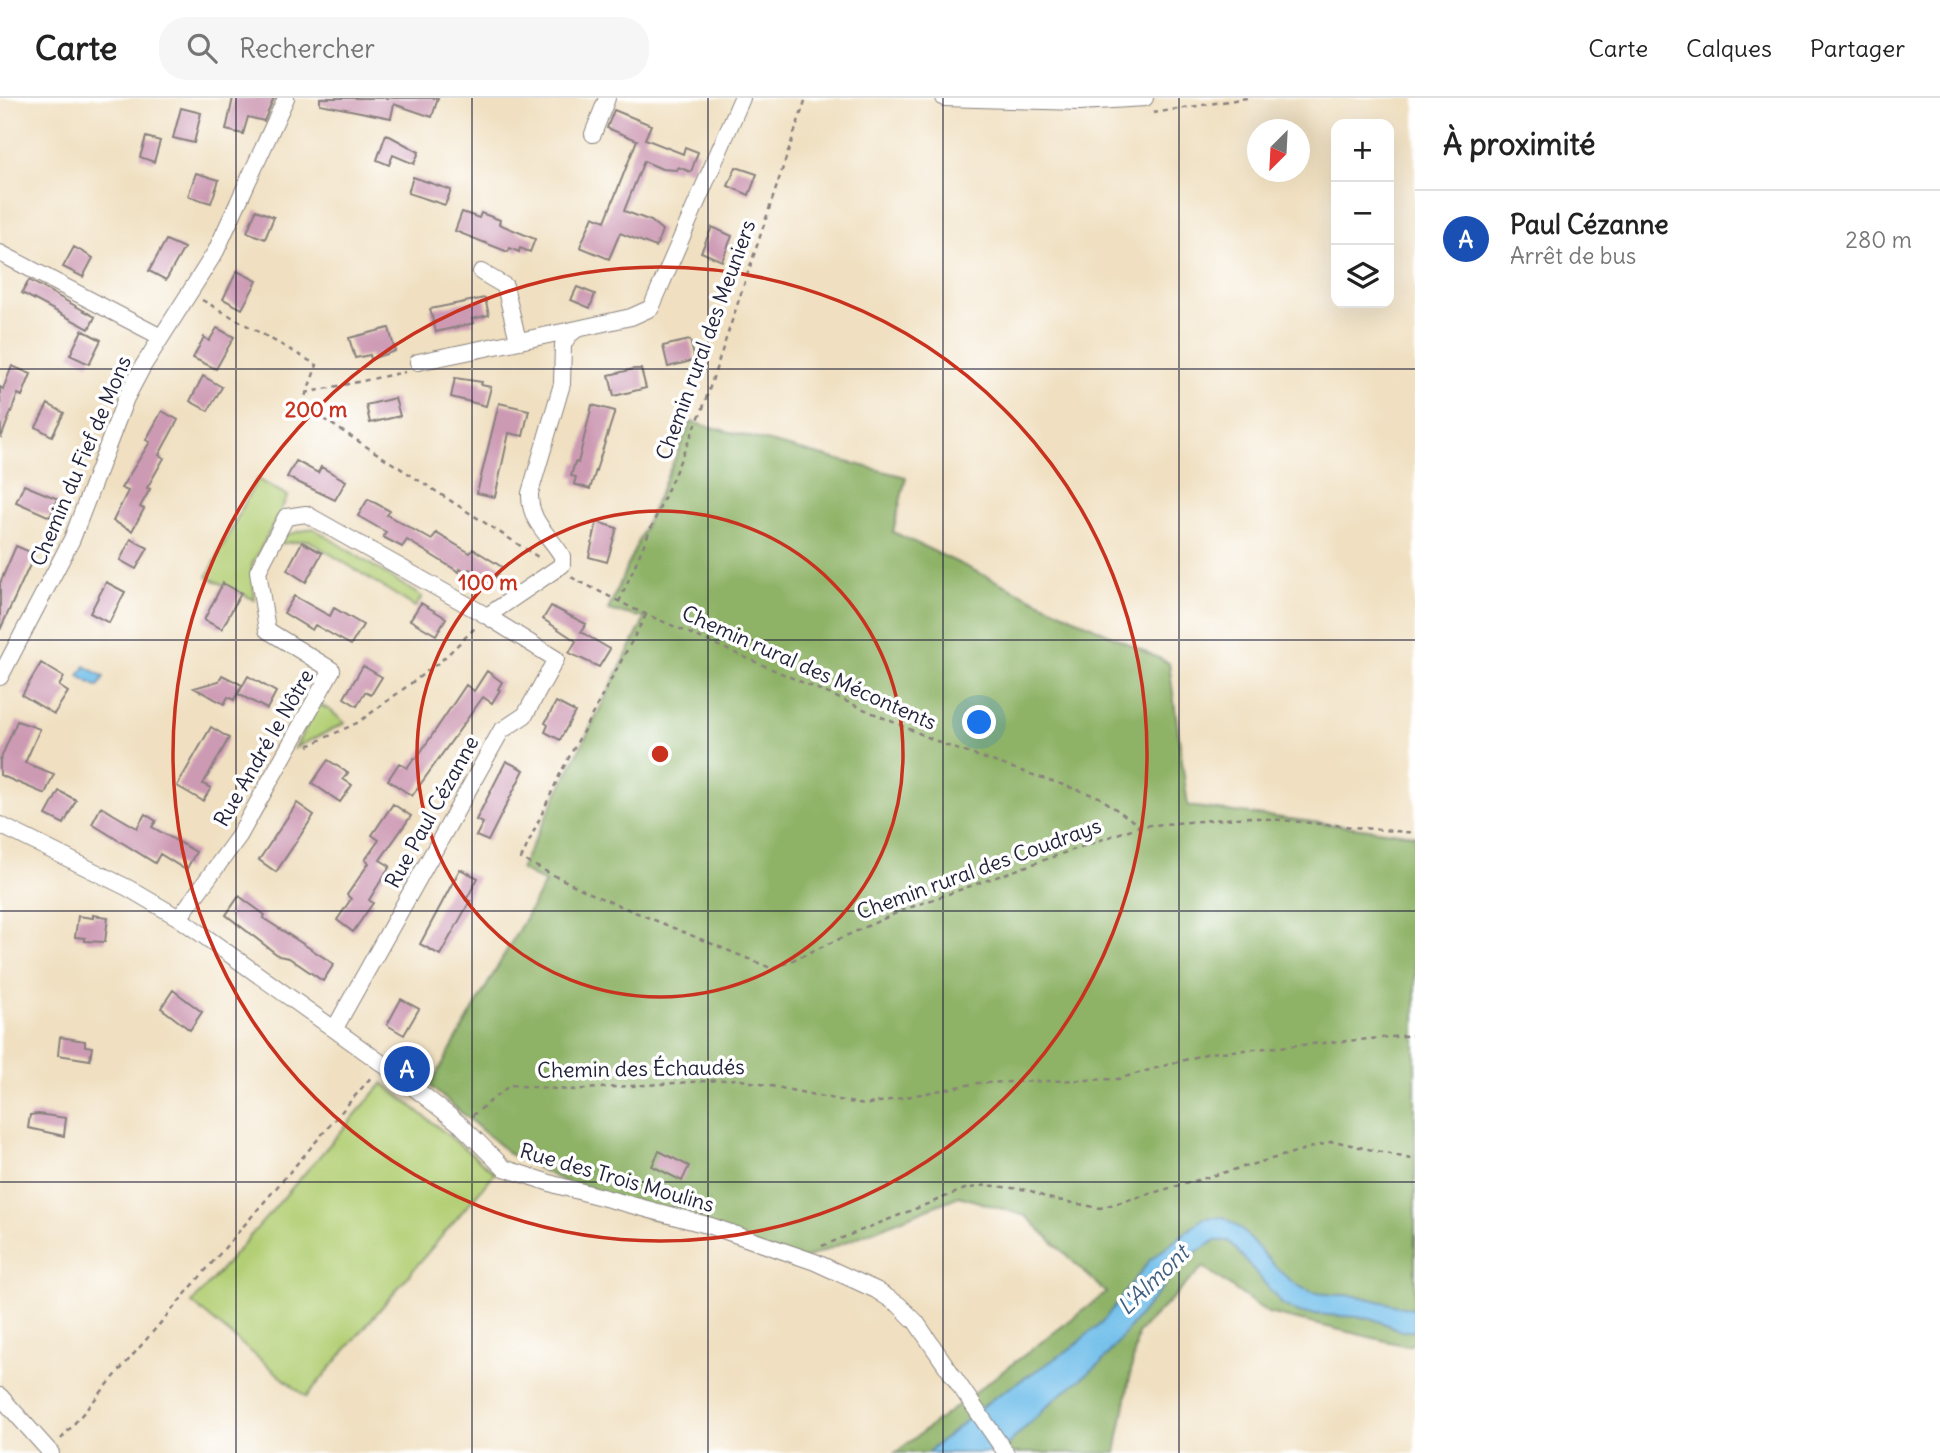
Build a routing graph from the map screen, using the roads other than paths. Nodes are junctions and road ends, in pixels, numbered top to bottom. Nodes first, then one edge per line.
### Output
1 (286, 98) edge
2 (607, 98) edge
3 (742, 98) edge
4 (944, 98) edge
5 (1145, 106) edge
6 (593, 134) dead end
7 (0, 253) edge
8 (481, 272) dead end
9 (577, 329) junction
10 (161, 337) junction
11 (518, 341) junction
12 (418, 362) road end
13 (487, 616) junction
14 (0, 677) edge
15 (0, 825) edge
16 (179, 918) junction
17 (335, 1028) junction
18 (0, 1396) edge
19 (50, 1453) edge
20 (1006, 1453) edge

1 - 10 street, Chemin du Fief de Mons
2 - 6 street
3 - 9 street
4 - 5 street
7 - 10 street
8 - 11 street
9 - 11 street
9 - 13 street
10 - 14 street, Chemin du Fief de Mons
11 - 12 street
13 - 16 street, Rue André le Nôtre
13 - 17 street, Rue Paul Cézanne
15 - 16 street, Rue des Trois Moulins
16 - 17 street, Rue des Trois Moulins
17 - 20 street, Rue des Trois Moulins
18 - 19 street

